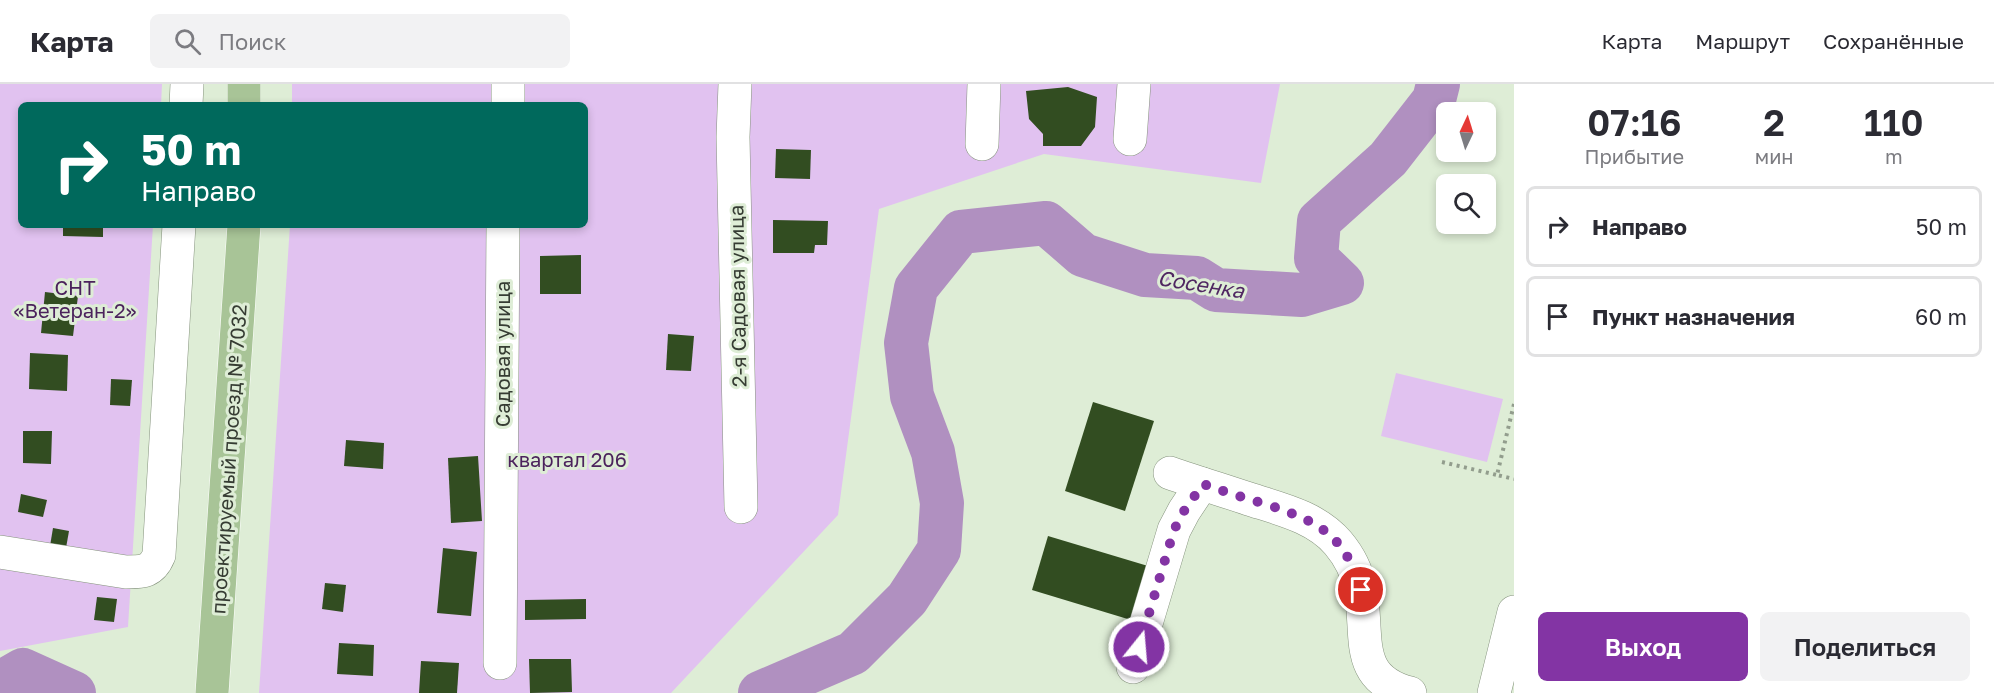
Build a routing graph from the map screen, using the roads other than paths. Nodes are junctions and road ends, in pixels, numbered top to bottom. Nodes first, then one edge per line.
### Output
1 (187, 84) edge
2 (244, 84) edge
3 (508, 84) edge
4 (735, 84) edge
5 (984, 84) edge
6 (1134, 84) edge
7 (186, 102) edge
8 (244, 102) edge
9 (508, 102) edge
10 (1130, 139) dead end
11 (982, 144) dead end
12 (179, 228) edge
13 (244, 228) edge
14 (503, 228) edge
15 (1170, 473) dead end
16 (1203, 484) junction
17 (741, 507) dead end
18 (0, 552) edge
19 (1514, 612) edge
20 (500, 663) dead end
21 (1133, 667) dead end
22 (212, 692) edge
23 (1410, 693) edge
24 (1494, 693) edge

1 - 7 street
2 - 8 main road
3 - 9 street
4 - 17 street, 2-я Садовая улица
5 - 11 street
6 - 10 street
12 - 18 street
13 - 22 main road, проектируемый проезд № 7032
14 - 20 street, Садовая улица
15 - 16 street
16 - 21 street
16 - 23 street
19 - 24 street

